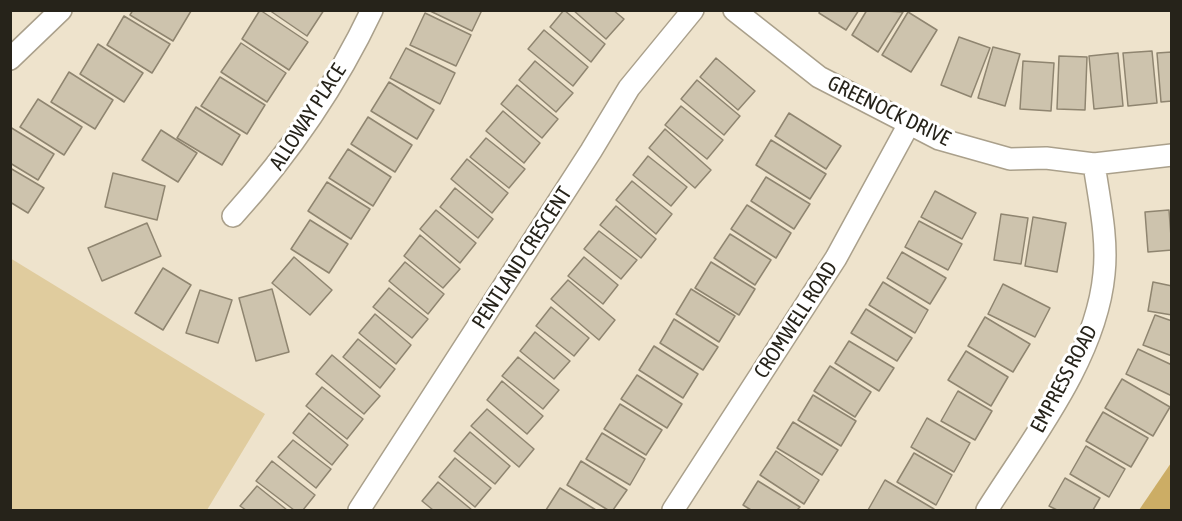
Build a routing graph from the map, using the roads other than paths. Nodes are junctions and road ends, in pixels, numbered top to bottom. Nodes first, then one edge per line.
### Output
1 (61, 10) edge
2 (372, 10) edge
3 (693, 10) edge
4 (734, 10) edge
5 (10, 59) edge
6 (909, 124) junction
7 (1172, 155) edge
8 (1094, 164) junction
9 (233, 216) dead end
10 (359, 510) edge
11 (674, 510) edge
12 (987, 510) edge

1 - 5 street
2 - 9 street, ALLOWAY PLACE
3 - 10 street, PENTLAND CRESCENT
4 - 6 street, GREENOCK DRIVE
6 - 8 street, GREENOCK DRIVE
6 - 11 street, CROMWELL ROAD
7 - 8 street, GREENOCK DRIVE
8 - 12 street, EMPRESS ROAD

